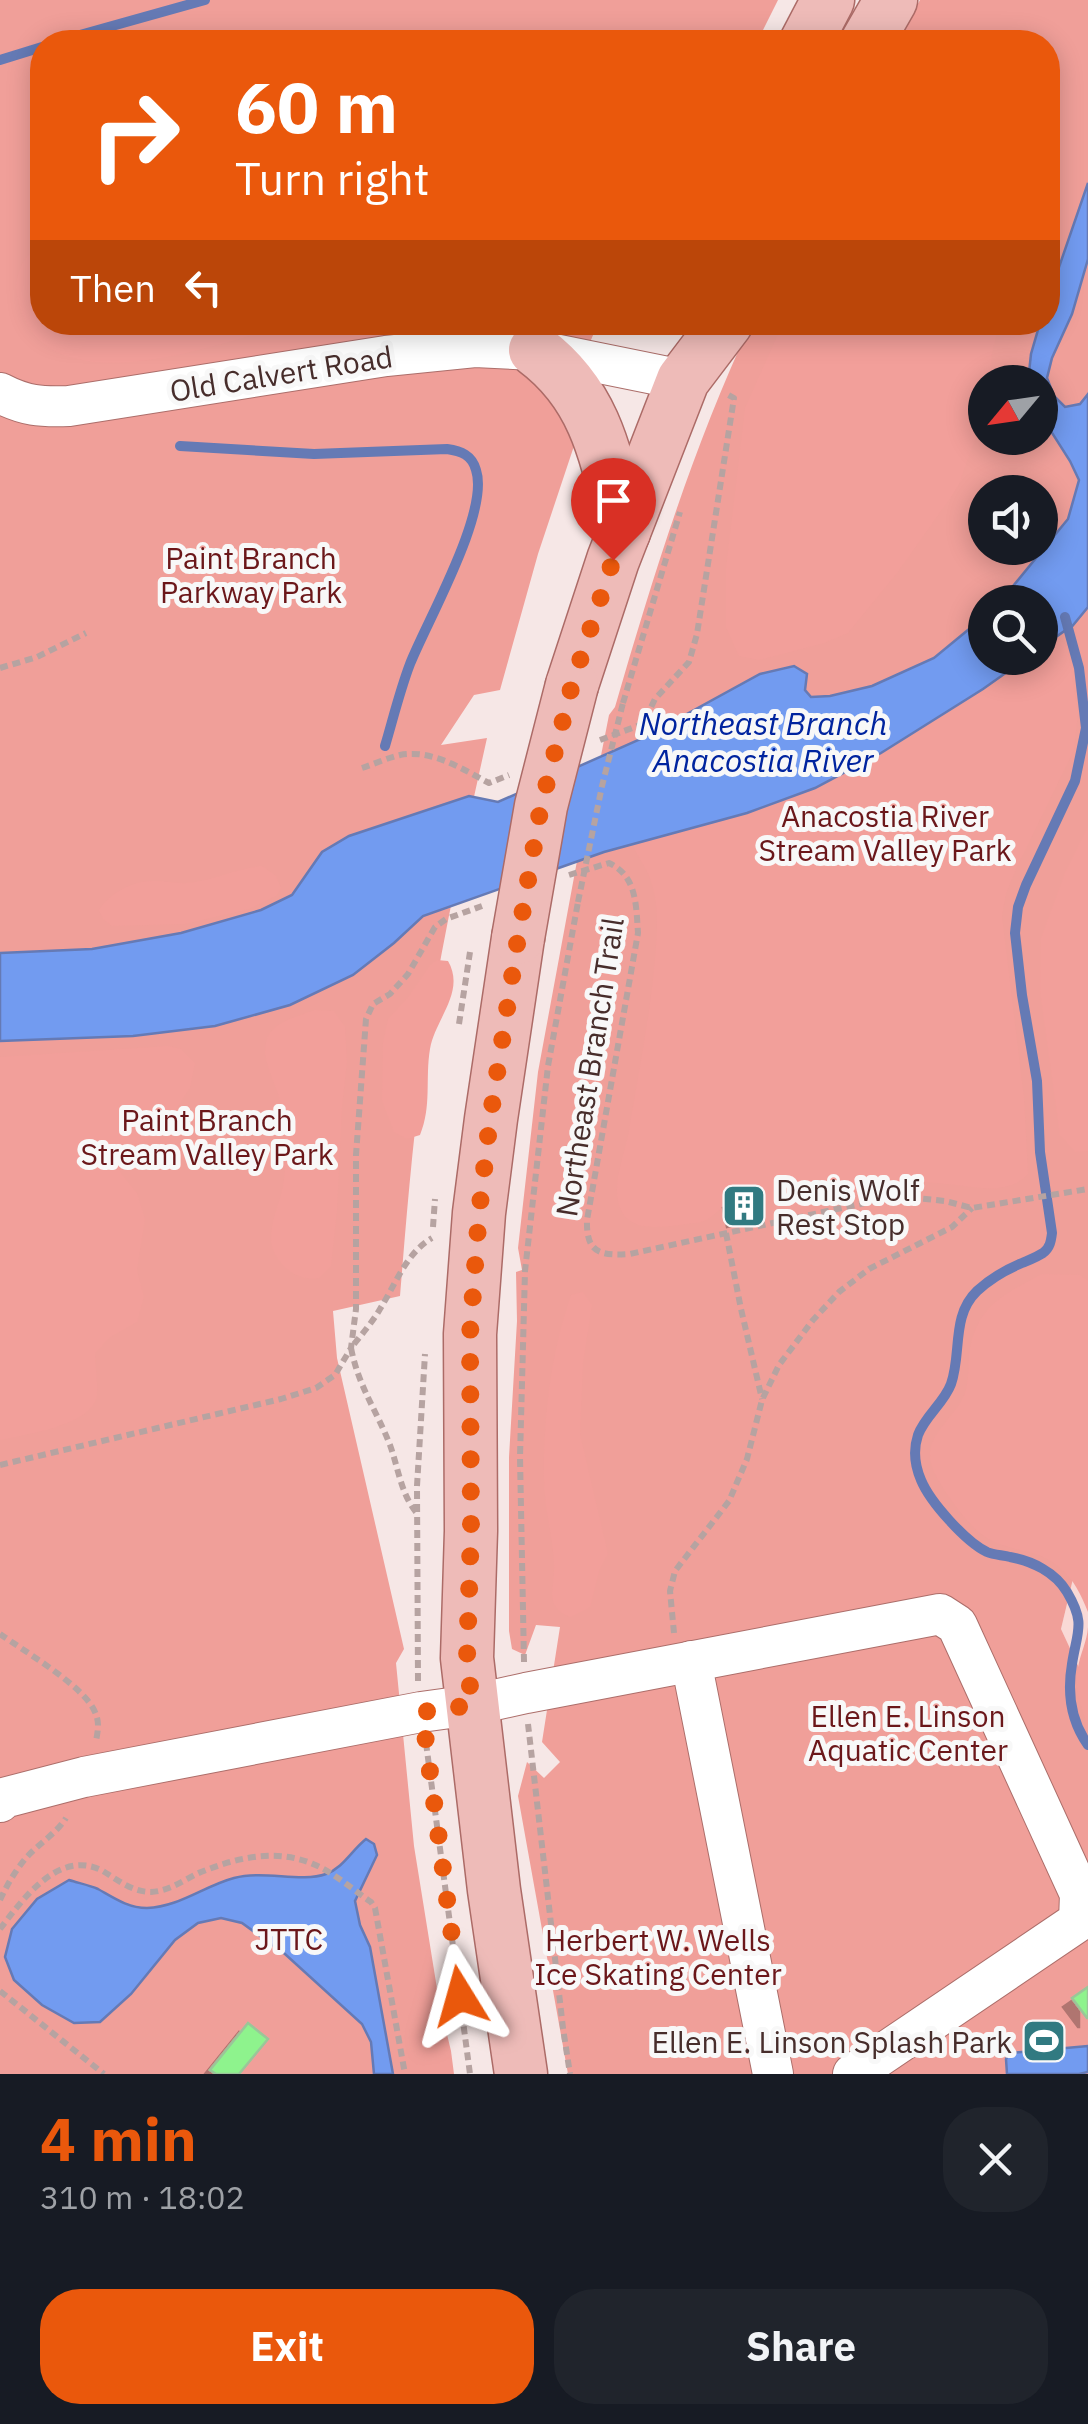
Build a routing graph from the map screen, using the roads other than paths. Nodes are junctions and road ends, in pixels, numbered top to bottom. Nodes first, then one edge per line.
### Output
1 (828, 0) edge
2 (890, 0) edge
3 (812, 30) edge
4 (874, 30) edge
5 (681, 335) edge
6 (722, 335) edge
7 (535, 350) junction
8 (0, 393) edge
9 (700, 395) junction
10 (624, 532) junction
11 (686, 1662) junction
12 (447, 1709) junction
13 (0, 1802) edge
14 (521, 2074) edge
15 (773, 2074) edge
16 (853, 2074) edge

1 - 3 main road
2 - 4 main road
5 - 9 main road
6 - 9 main road
7 - 8 street, Old Calvert Road
7 - 9 street, Old Calvert Road
7 - 10 main road
9 - 10 main road
10 - 12 main road, bridge
11 - 12 street
11 - 15 street
11 - 16 street
12 - 13 street
12 - 14 main road

